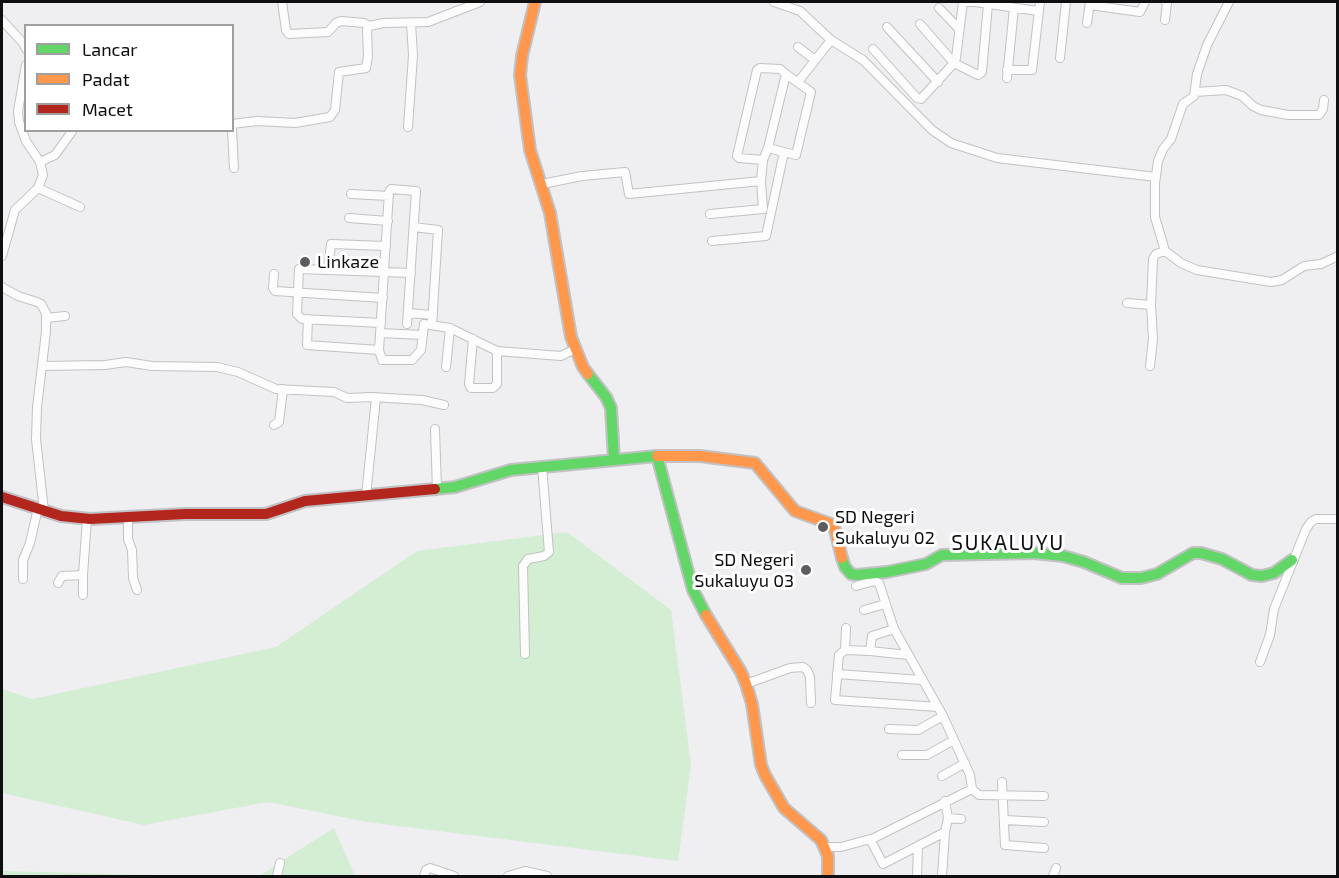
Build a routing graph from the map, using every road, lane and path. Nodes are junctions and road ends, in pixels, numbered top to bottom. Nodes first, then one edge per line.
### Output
1 (282, 2) edge
2 (477, 2) edge
3 (536, 2) edge
4 (774, 2) edge
5 (1040, 2) edge
6 (1066, 2) edge
7 (1145, 2) edge
8 (1166, 2) edge
9 (1229, 2) edge
10 (1090, 3) edge
11 (988, 4) junction
12 (939, 8) dead end
13 (1014, 8) junction
14 (1038, 11) junction
15 (2, 20) edge
16 (1165, 20) dead end
17 (411, 23) junction
18 (1087, 23) dead end
19 (920, 24) dead end
20 (369, 26) junction
21 (887, 27) dead end
22 (959, 29) junction
23 (831, 40) junction
24 (24, 44) edge
25 (798, 47) dead end
26 (873, 49) dead end
27 (1060, 58) dead end
28 (815, 60) junction
29 (954, 63) junction
30 (786, 74) junction
31 (24, 76) edge
32 (798, 82) junction
33 (938, 82) junction
34 (1195, 92) junction
35 (1324, 100) dead end
36 (234, 124) edge
37 (408, 127) dead end
38 (72, 132) edge
39 (232, 132) edge
40 (768, 148) junction
41 (784, 152) junction
42 (763, 159) junction
43 (40, 162) junction
44 (234, 168) dead end
45 (1156, 177) junction
46 (761, 181) junction
47 (543, 184) junction
48 (38, 188) junction
49 (351, 194) dead end
50 (389, 196) junction
51 (80, 207) dead end
52 (764, 209) junction
53 (710, 214) dead end
54 (349, 218) dead end
55 (770, 219) junction
56 (388, 221) junction
57 (414, 227) junction
58 (712, 241) dead end
59 (386, 246) junction
60 (1165, 251) junction
61 (2, 256) edge
62 (1338, 256) edge
63 (328, 269) junction
64 (385, 271) junction
65 (411, 273) junction
66 (274, 274) dead end
67 (2, 287) edge
68 (298, 293) junction
69 (383, 298) junction
70 (1127, 303) dead end
71 (1151, 305) junction
72 (408, 314) junction
73 (433, 315) junction
74 (65, 316) dead end
75 (46, 318) junction
76 (308, 319) junction
77 (381, 323) junction
78 (407, 324) dead end
79 (432, 325) junction
80 (450, 328) junction
81 (380, 333) junction
82 (423, 335) junction
83 (473, 339) junction
84 (575, 349) junction
85 (379, 350) junction
86 (497, 351) junction
87 (42, 366) junction
88 (1150, 366) dead end
89 (446, 367) dead end
90 (283, 389) junction
91 (376, 398) junction
92 (444, 405) dead end
93 (274, 425) dead end
94 (435, 429) dead end
95 (657, 456) junction
96 (614, 459) junction
97 (542, 465) junction
98 (438, 490) junction
99 (366, 496) junction
100 (2, 497) edge
101 (41, 510) junction
102 (128, 518) junction
103 (87, 519) junction
104 (1338, 519) edge
105 (1292, 560) junction
106 (83, 575) junction
107 (22, 579) dead end
108 (58, 583) dead end
109 (856, 586) dead end
110 (137, 590) dead end
111 (83, 595) dead end
112 (885, 604) junction
113 (864, 610) dead end
114 (846, 628) dead end
115 (894, 629) junction
116 (845, 650) junction
117 (870, 651) junction
118 (525, 654) dead end
119 (908, 655) junction
120 (1260, 662) dead end
121 (837, 674) junction
122 (922, 680) junction
123 (746, 684) junction
124 (811, 703) dead end
125 (938, 707) junction
126 (943, 716) junction
127 (889, 729) dead end
128 (954, 740) junction
129 (902, 755) dead end
130 (966, 763) junction
131 (942, 776) dead end
132 (1002, 782) dead end
133 (972, 789) junction
134 (1003, 795) junction
135 (1044, 796) dead end
136 (945, 801) junction
137 (948, 818) junction
138 (961, 819) dead end
139 (1004, 820) junction
140 (1044, 822) dead end
141 (945, 832) junction
142 (870, 839) junction
143 (825, 846) junction
144 (918, 846) junction
145 (1044, 848) dead end
146 (280, 863) dead end
147 (277, 876) edge
148 (424, 876) edge
149 (454, 876) edge
150 (508, 876) edge
151 (547, 876) edge
152 (828, 876) edge
153 (917, 876) edge
154 (942, 876) edge

1 - 20 street
2 - 17 street
3 - 47 street
4 - 23 street
5 - 14 street
6 - 27 street
7 - 10 street
8 - 16 street
9 - 34 street
10 - 18 street
11 - 13 street
11 - 22 street
11 - 29 street
12 - 22 street
13 - 14 street
13 - 14 street
15 - 24 street
17 - 20 street
17 - 37 street
19 - 29 street
20 - 36 street
21 - 33 street
22 - 29 street
23 - 28 street
23 - 45 street
25 - 28 street
26 - 33 street
28 - 32 street
29 - 33 street
30 - 32 street
30 - 40 street
30 - 42 street
31 - 43 street
32 - 41 street
34 - 35 street
34 - 45 street
38 - 43 street
39 - 44 street
40 - 41 street
40 - 42 street
41 - 55 street
42 - 46 street
43 - 48 street
45 - 60 street
46 - 47 street
46 - 52 street
47 - 84 street
48 - 51 street
48 - 61 street
49 - 50 street
50 - 56 street
50 - 57 street
52 - 53 street
52 - 55 street
54 - 56 street
55 - 58 street
56 - 59 street
57 - 65 street
57 - 73 street
59 - 63 street
59 - 64 street
60 - 62 street
60 - 71 street
63 - 64 street
63 - 68 street
64 - 65 street
64 - 69 street
65 - 72 street
66 - 68 street
67 - 75 street
68 - 69 street
68 - 76 street
69 - 77 street
70 - 71 street
71 - 88 street
72 - 73 street
72 - 78 street
73 - 79 street
74 - 75 street
75 - 87 street
76 - 77 street
76 - 85 street
77 - 81 street
79 - 80 street
79 - 82 street
80 - 83 street
80 - 89 street
81 - 82 street
81 - 85 street
82 - 85 street
83 - 86 street
83 - 86 street
84 - 86 street
84 - 96 street
87 - 90 street
87 - 101 street
90 - 91 street
90 - 93 street
91 - 92 street
91 - 99 street
94 - 98 street
95 - 96 street
95 - 105 street
95 - 123 street
96 - 97 street
97 - 98 street
97 - 118 street
98 - 99 street
99 - 102 street
100 - 101 street
101 - 103 street
101 - 107 street
102 - 103 street
102 - 110 street
103 - 106 street
104 - 105 street
105 - 120 street
106 - 108 street
106 - 111 street
109 - 112 street
112 - 113 street
112 - 115 street
114 - 116 street
115 - 117 street
115 - 119 street
116 - 117 street
116 - 121 street
117 - 119 street
119 - 122 street
121 - 122 street
121 - 125 street
122 - 125 street
123 - 124 street
123 - 143 street
125 - 126 street
126 - 127 street
126 - 128 street
128 - 129 street
128 - 130 street
130 - 131 street
130 - 133 street
132 - 134 street
133 - 134 street
133 - 136 street
134 - 135 street
134 - 139 street
136 - 137 street
136 - 142 street
137 - 138 street
137 - 141 street
139 - 140 street
139 - 145 street
141 - 144 street
141 - 154 street
142 - 143 street
142 - 144 street
143 - 152 street
144 - 153 street
146 - 147 street
148 - 149 street
150 - 151 street

